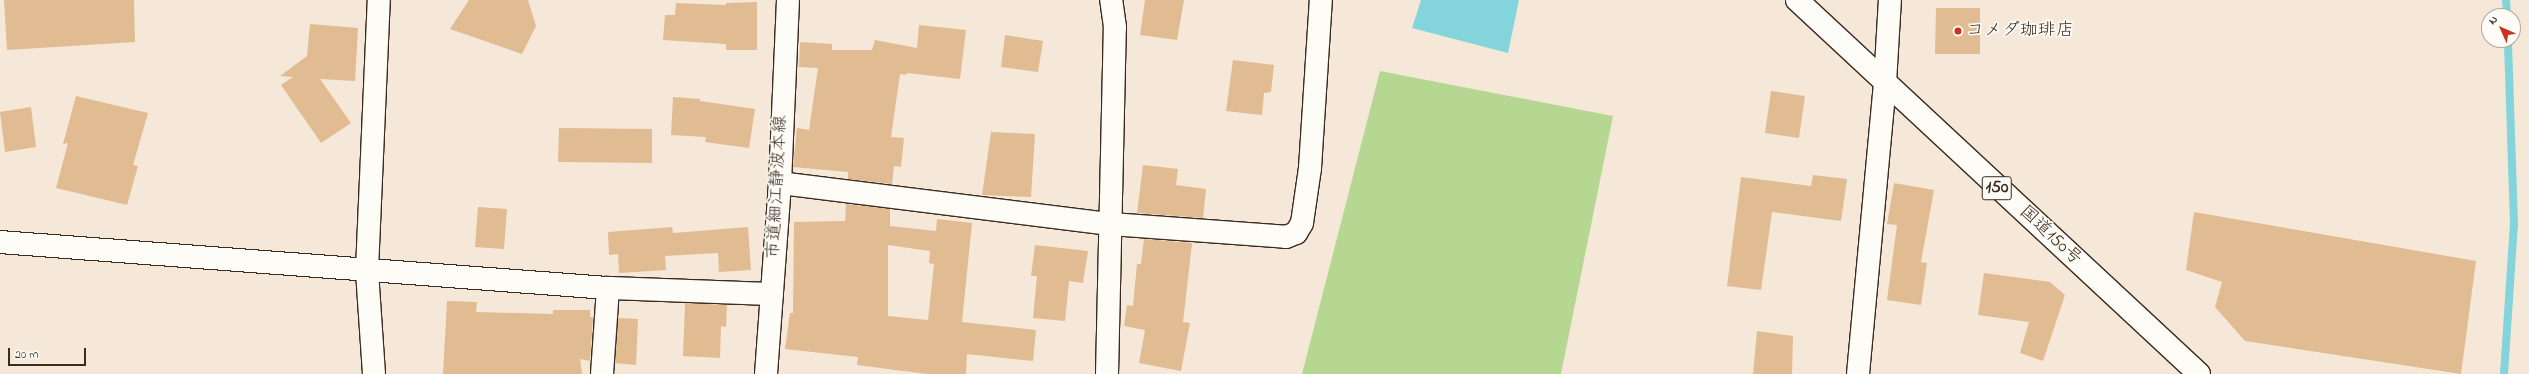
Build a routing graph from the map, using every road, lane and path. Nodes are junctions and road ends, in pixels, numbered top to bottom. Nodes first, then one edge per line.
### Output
1 (379, 0) edge
2 (788, 0) edge
3 (1111, 0) edge
4 (1321, 0) edge
5 (1797, 0) edge
6 (1890, 0) edge
7 (1885, 83) junction
8 (780, 183) junction
9 (1111, 224) junction
10 (0, 242) edge
11 (367, 270) junction
12 (608, 288) junction
13 (772, 294) junction
14 (374, 374) edge
15 (602, 374) edge
16 (766, 374) edge
17 (1106, 374) edge
18 (1858, 374) edge
19 (2199, 374) edge

1 - 11 main road
2 - 8 main road, 市道細江静波本線
3 - 9 main road
4 - 9 main road
5 - 7 main road, 国道150号 / 150
6 - 7 main road
7 - 18 main road
7 - 19 main road, 国道150号 / 150
8 - 9 main road
8 - 13 main road, 市道細江静波本線
9 - 17 main road
10 - 11 main road
11 - 12 main road
11 - 14 main road
12 - 13 main road
12 - 15 main road
13 - 16 main road, 市道細江静波本線

